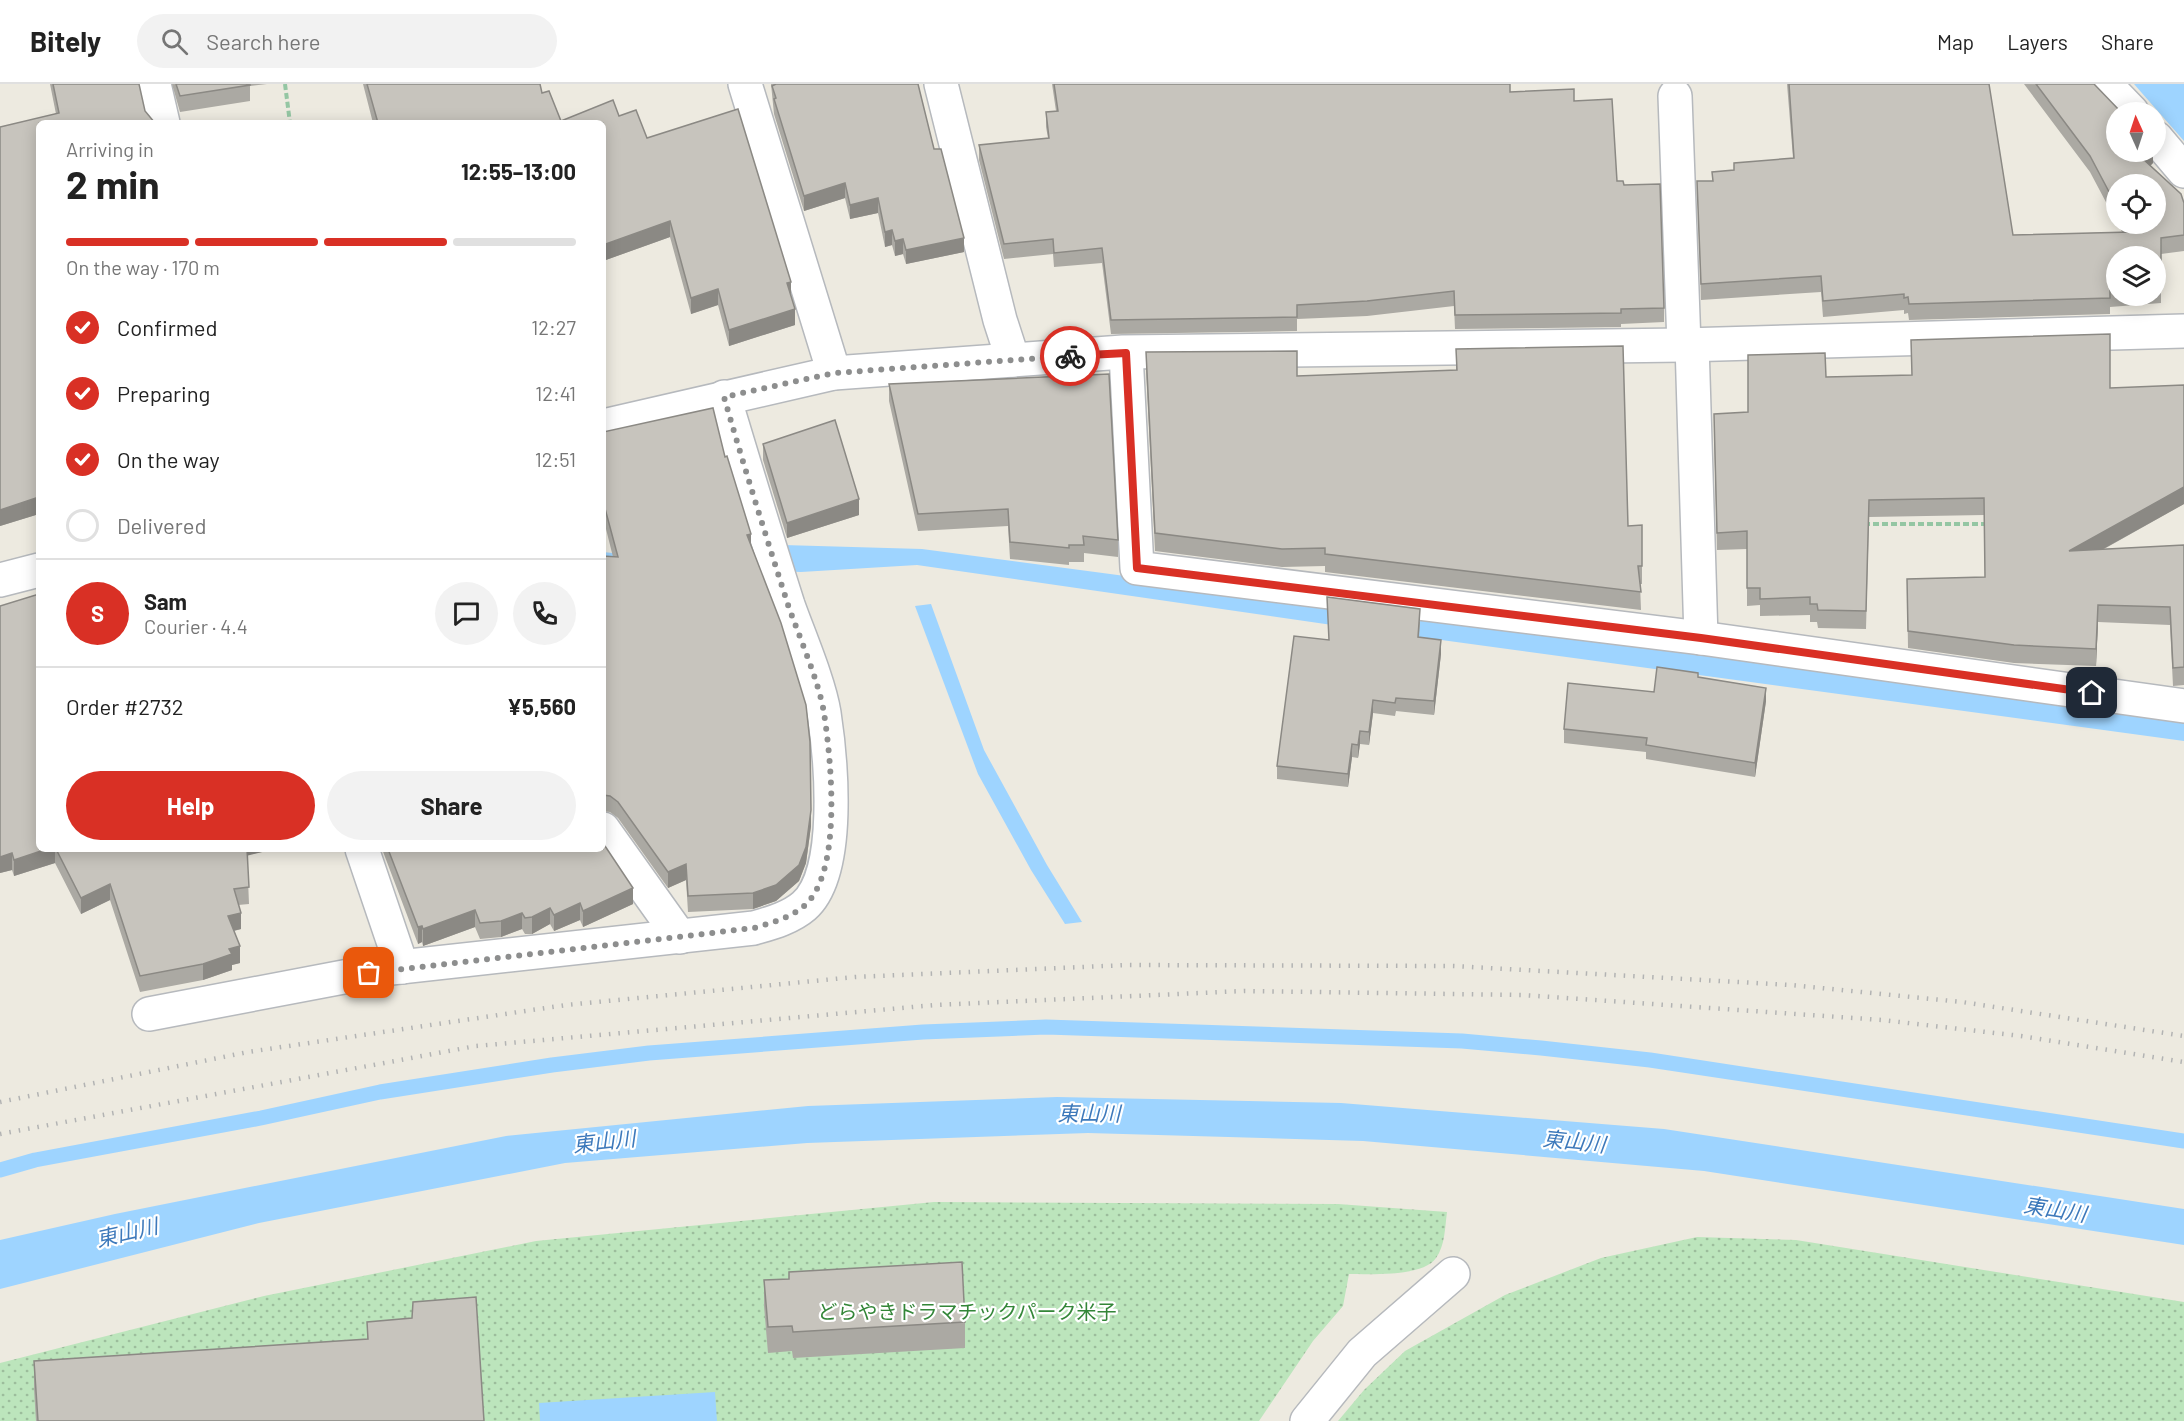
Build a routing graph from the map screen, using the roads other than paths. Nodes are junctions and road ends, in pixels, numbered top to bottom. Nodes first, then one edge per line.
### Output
1 (154, 84) edge
2 (745, 84) edge
3 (940, 84) edge
4 (2105, 84) edge
5 (1675, 96) dead end
6 (2122, 102) edge
7 (162, 120) edge
8 (2166, 150) edge
9 (2184, 171) edge
10 (2184, 331) edge
11 (1688, 344) junction
12 (1126, 353) junction
13 (1013, 360) junction
14 (834, 373) junction
15 (724, 397) junction
16 (606, 425) edge
17 (36, 571) edge
18 (0, 580) edge
19 (1701, 638) junction
20 (2184, 706) edge
21 (606, 833) edge
22 (363, 852) edge
23 (680, 937) junction
24 (402, 967) junction
25 (149, 1014) dead end
26 (1453, 1274) dead end
27 (1307, 1421) edge

1 - 7 street
2 - 14 street
3 - 13 street
4 - 6 street
5 - 11 street
8 - 9 street
10 - 11 street
11 - 12 street
11 - 19 street
12 - 13 street
12 - 19 street
13 - 14 street
14 - 15 street
15 - 16 street
15 - 23 street
17 - 18 street
19 - 20 street
21 - 23 street
22 - 24 street
23 - 24 street
24 - 25 street
26 - 27 street

